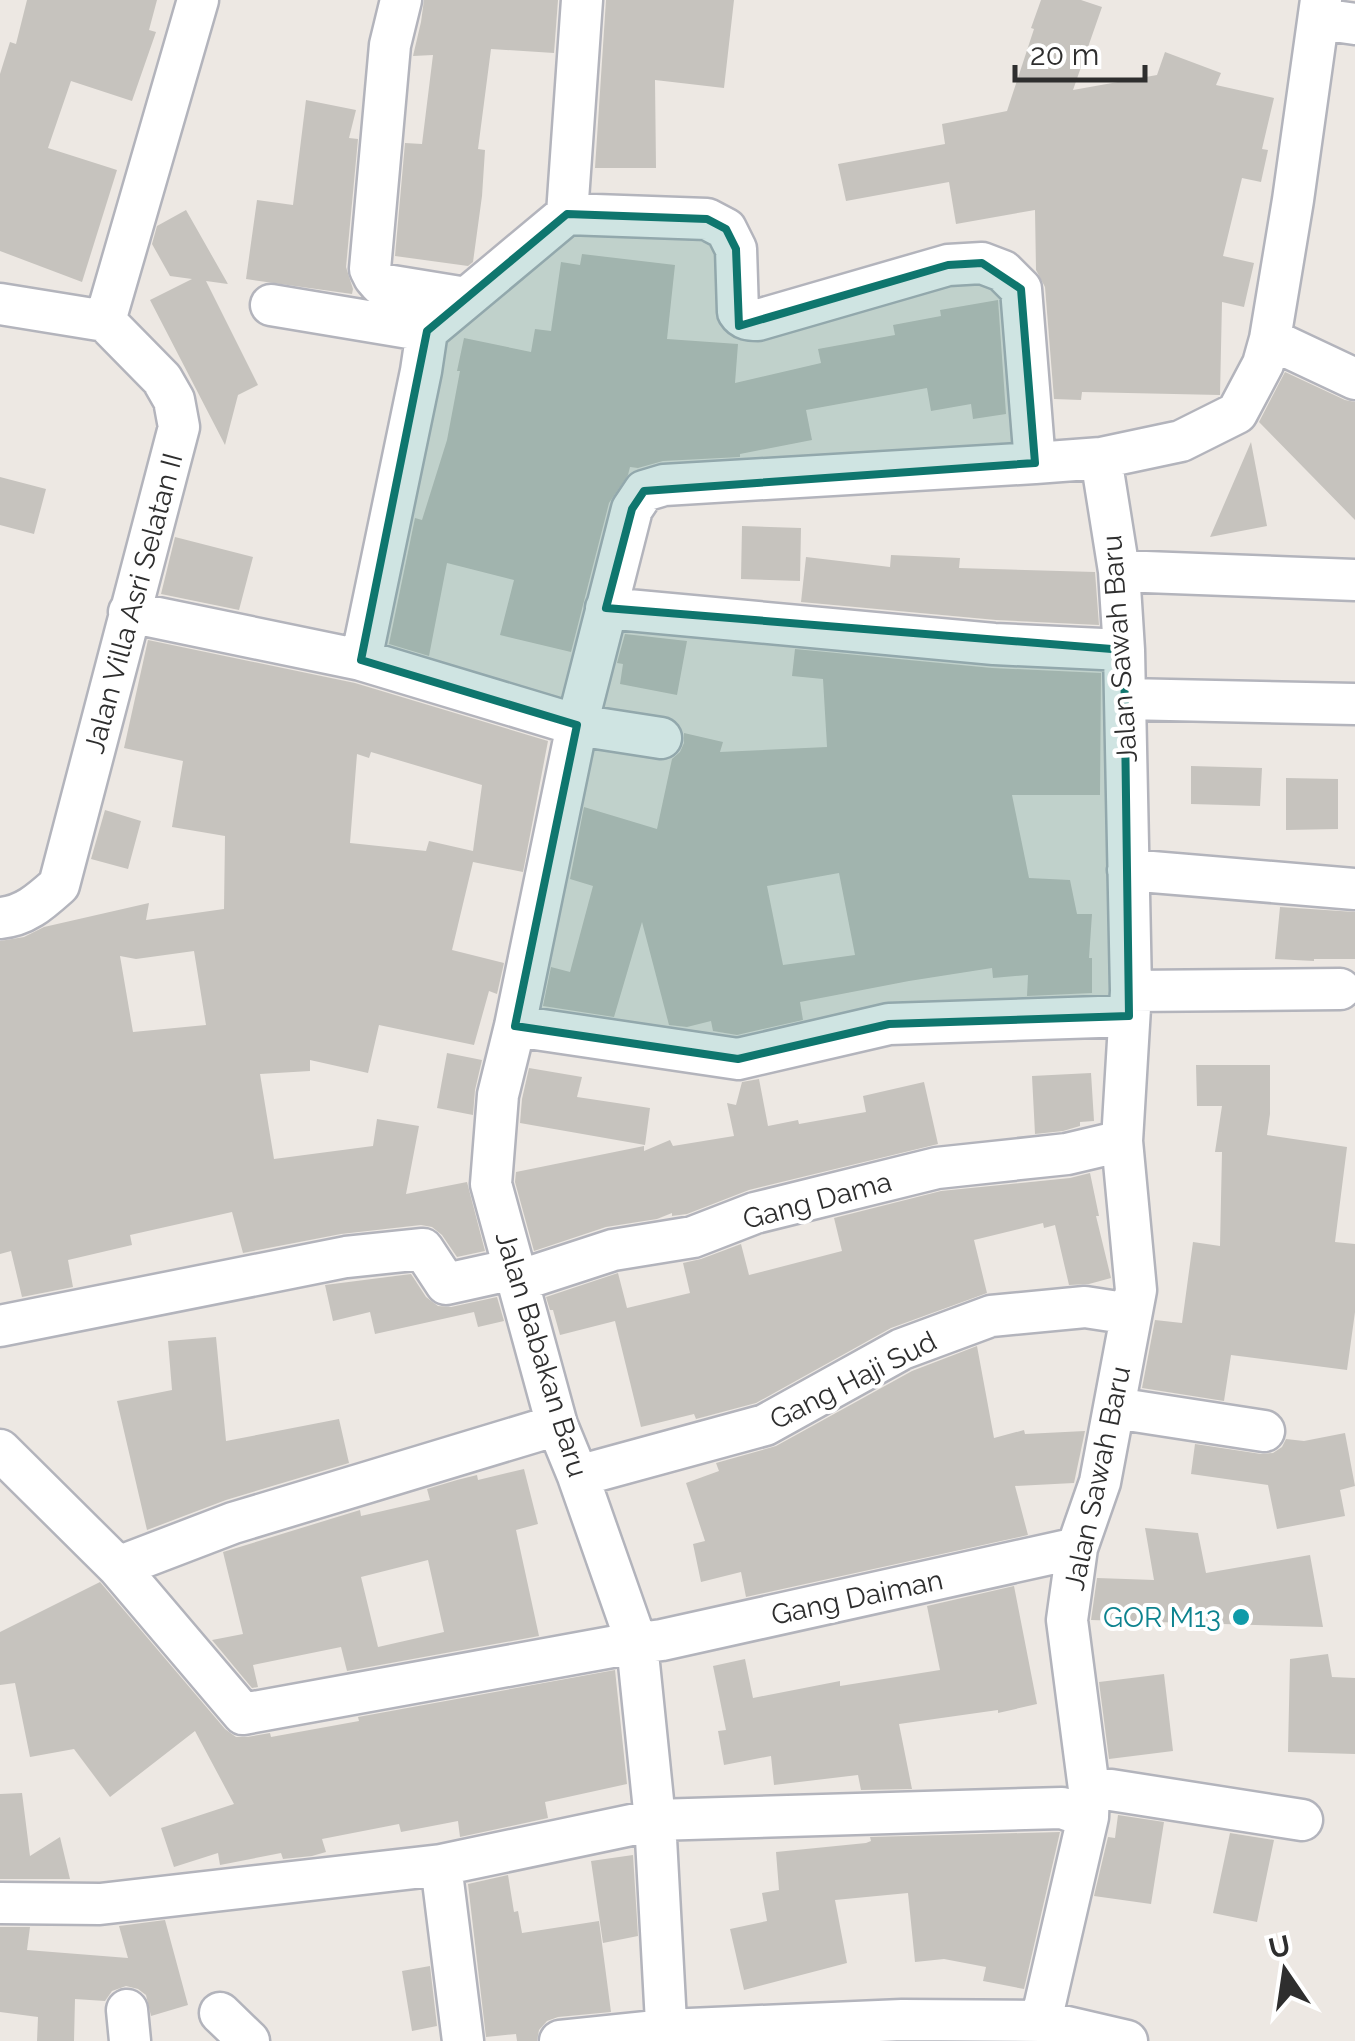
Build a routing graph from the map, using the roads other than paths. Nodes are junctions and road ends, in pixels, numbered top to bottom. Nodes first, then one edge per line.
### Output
1 (198, 0) edge
2 (401, 0) edge
3 (582, 0) edge
4 (1332, 14) edge
5 (567, 214) junction
6 (466, 298) junction
7 (0, 304) edge
8 (272, 305) dead end
9 (105, 321) junction
10 (427, 331) junction
11 (1270, 338) junction
12 (1355, 379) edge
13 (1100, 458) junction
14 (1034, 463) junction
15 (1118, 571) junction
16 (1355, 580) edge
17 (606, 608) junction
18 (129, 612) junction
19 (1124, 650) junction
20 (360, 660) junction
21 (1126, 699) junction
22 (1355, 704) edge
23 (576, 725) junction
24 (660, 738) dead end
25 (1128, 870) junction
26 (1355, 888) edge
27 (0, 918) edge
28 (1340, 989) dead end
29 (1130, 1003) junction
30 (515, 1026) junction
31 (1122, 1141) junction
32 (516, 1275) junction
33 (1131, 1314) junction
34 (0, 1326) edge
35 (1116, 1408) junction
36 (557, 1425) junction
37 (1264, 1431) dead end
38 (0, 1450) edge
39 (578, 1476) junction
40 (1077, 1548) junction
41 (118, 1567) junction
42 (638, 1644) junction
43 (1089, 1803) junction
44 (656, 1820) junction
45 (1302, 1820) dead end
46 (441, 1865) junction
47 (0, 1903) edge
48 (1041, 2021) junction
49 (666, 2036) edge
50 (463, 2041) edge
51 (560, 2041) edge
52 (1128, 2041) edge

1 - 9 street
2 - 6 street
3 - 5 street
4 - 11 street
5 - 6 street
5 - 14 street
6 - 10 street
7 - 9 street
8 - 10 street
9 - 18 street, Jalan Villa Asri Selatan II
10 - 20 street
11 - 12 street
11 - 13 street
13 - 14 street
13 - 15 street, Jalan Sawah Baru
14 - 17 street, Jalan Babakan Baru
15 - 16 street
15 - 19 street, Jalan Sawah Baru
17 - 19 street
17 - 23 street, Jalan Babakan Baru
18 - 20 street
18 - 27 street, Jalan Villa Asri Selatan II
19 - 21 street, Jalan Sawah Baru
20 - 23 street
21 - 22 street
21 - 25 street, Jalan Sawah Baru
23 - 24 street
23 - 30 street, Jalan Babakan Baru
25 - 26 street
25 - 29 street, Jalan Sawah Baru
28 - 29 street
29 - 30 street
29 - 31 street, Jalan Sawah Baru
30 - 32 street, Jalan Babakan Baru
31 - 32 street, Gang Dama
31 - 33 street, Jalan Sawah Baru
32 - 34 street, Gang Dama
32 - 36 street, Jalan Babakan Baru
33 - 35 street, Jalan Sawah Baru
33 - 39 street, Gang Haji Sud
35 - 37 street
35 - 40 street, Jalan Sawah Baru
36 - 39 street, Jalan Babakan Baru
36 - 41 street
38 - 41 street
39 - 42 street, Jalan Babakan Baru
40 - 42 street, Gang Daiman
40 - 43 street, Jalan Sawah Baru
41 - 42 street, Gang Daiman
42 - 44 street, Jalan Babakan Baru
43 - 44 street
43 - 45 street
43 - 48 street, Jalan Sawah Baru
44 - 46 street
44 - 49 street, Jalan Babakan Baru
46 - 47 street
46 - 50 street
48 - 49 street
48 - 52 street
49 - 51 street

